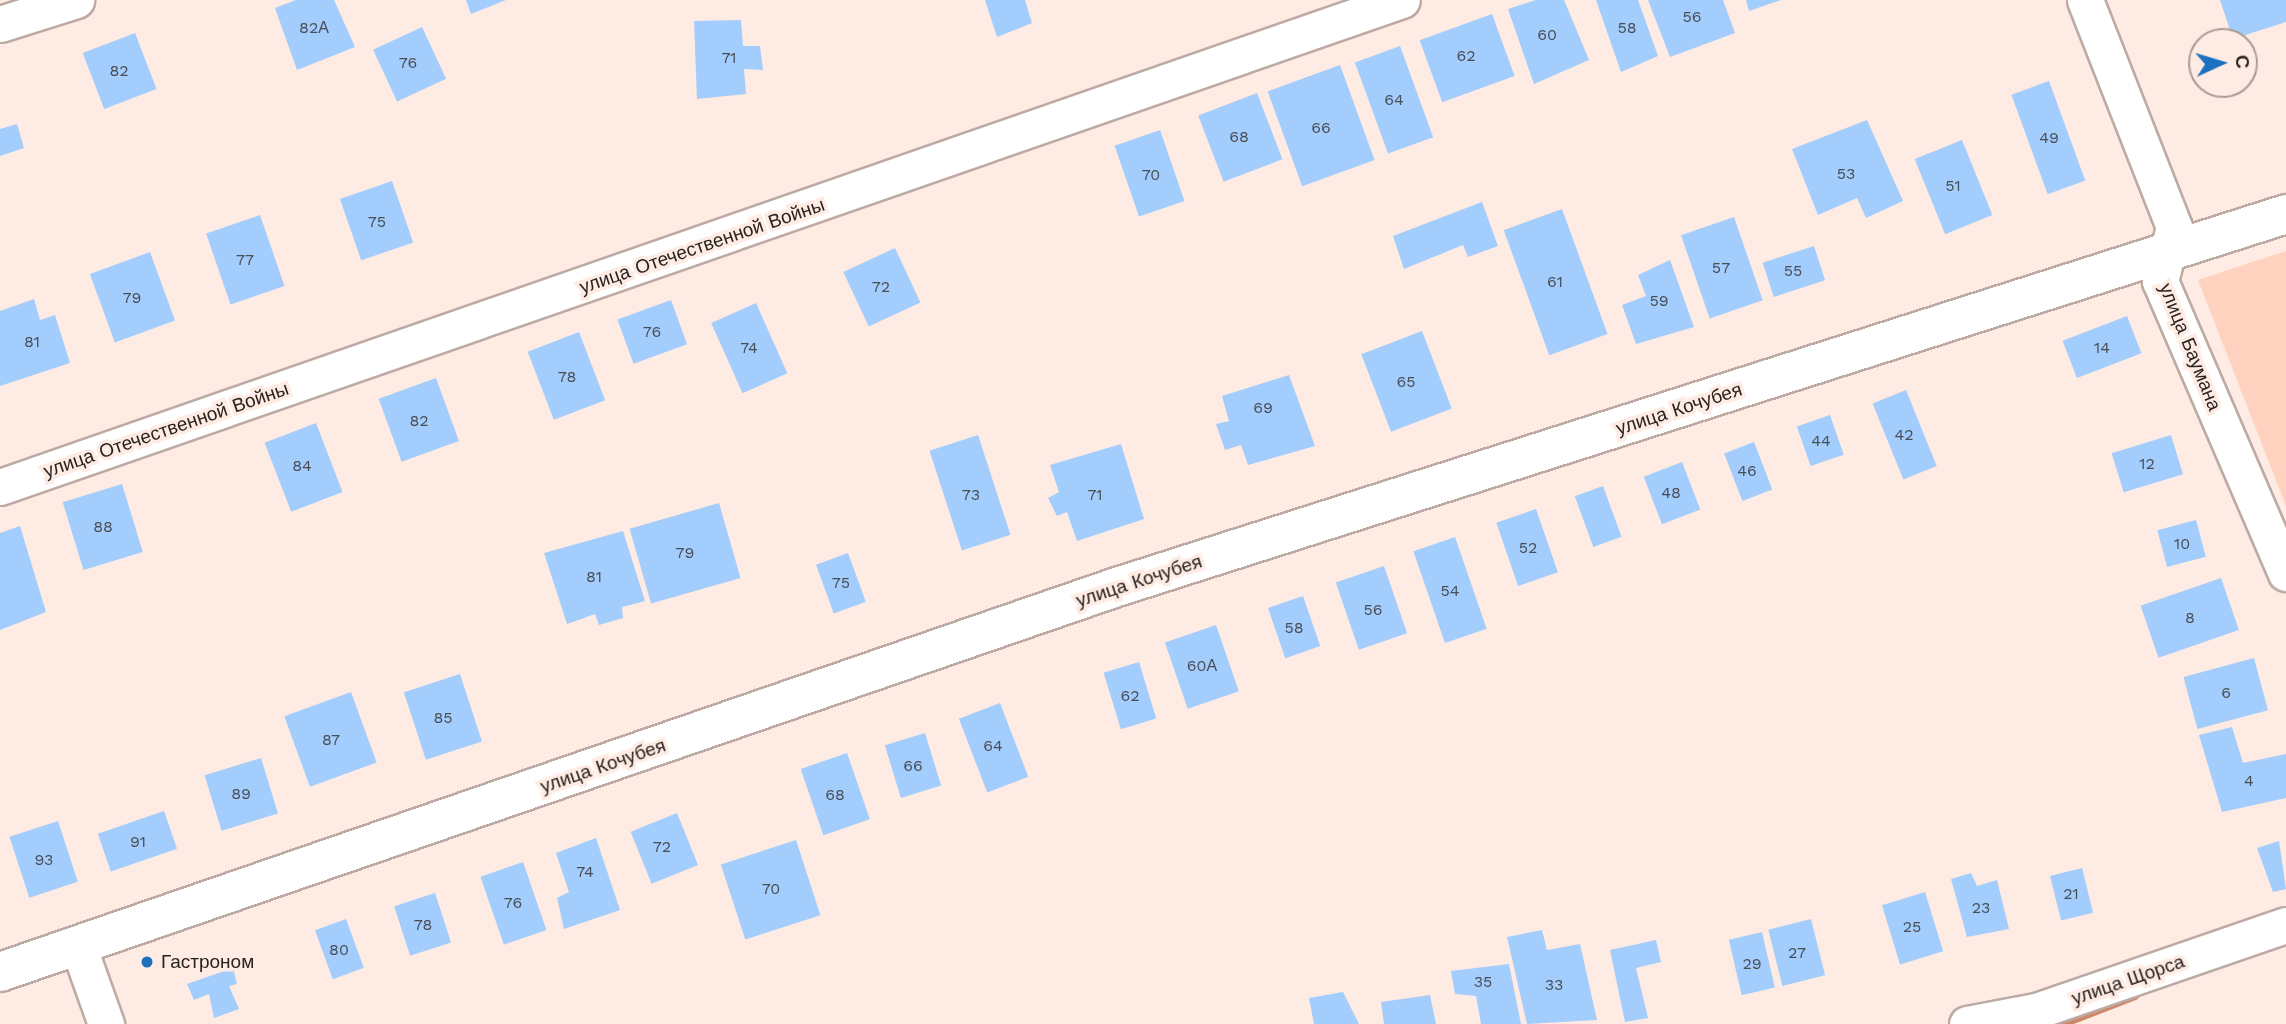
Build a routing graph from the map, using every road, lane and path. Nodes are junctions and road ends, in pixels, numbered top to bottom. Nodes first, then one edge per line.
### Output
1 (76, 0) edge
2 (1402, 0) edge
3 (2085, 0) edge
4 (0, 24) edge
5 (2286, 215) edge
6 (2170, 254) junction
7 (0, 487) edge
8 (2286, 573) edge
9 (2286, 925) edge
10 (79, 948) junction
11 (0, 972) edge
12 (106, 1024) edge
13 (1967, 1024) edge

1 - 4 street
2 - 7 street, улица Отечественной Войны
3 - 6 street, улица Баумана
5 - 6 main road, улица Кочубея
6 - 8 street, улица Баумана
6 - 10 main road, улица Кочубея
9 - 13 street, улица Щорса
10 - 11 main road, улица Кочубея
10 - 12 street

